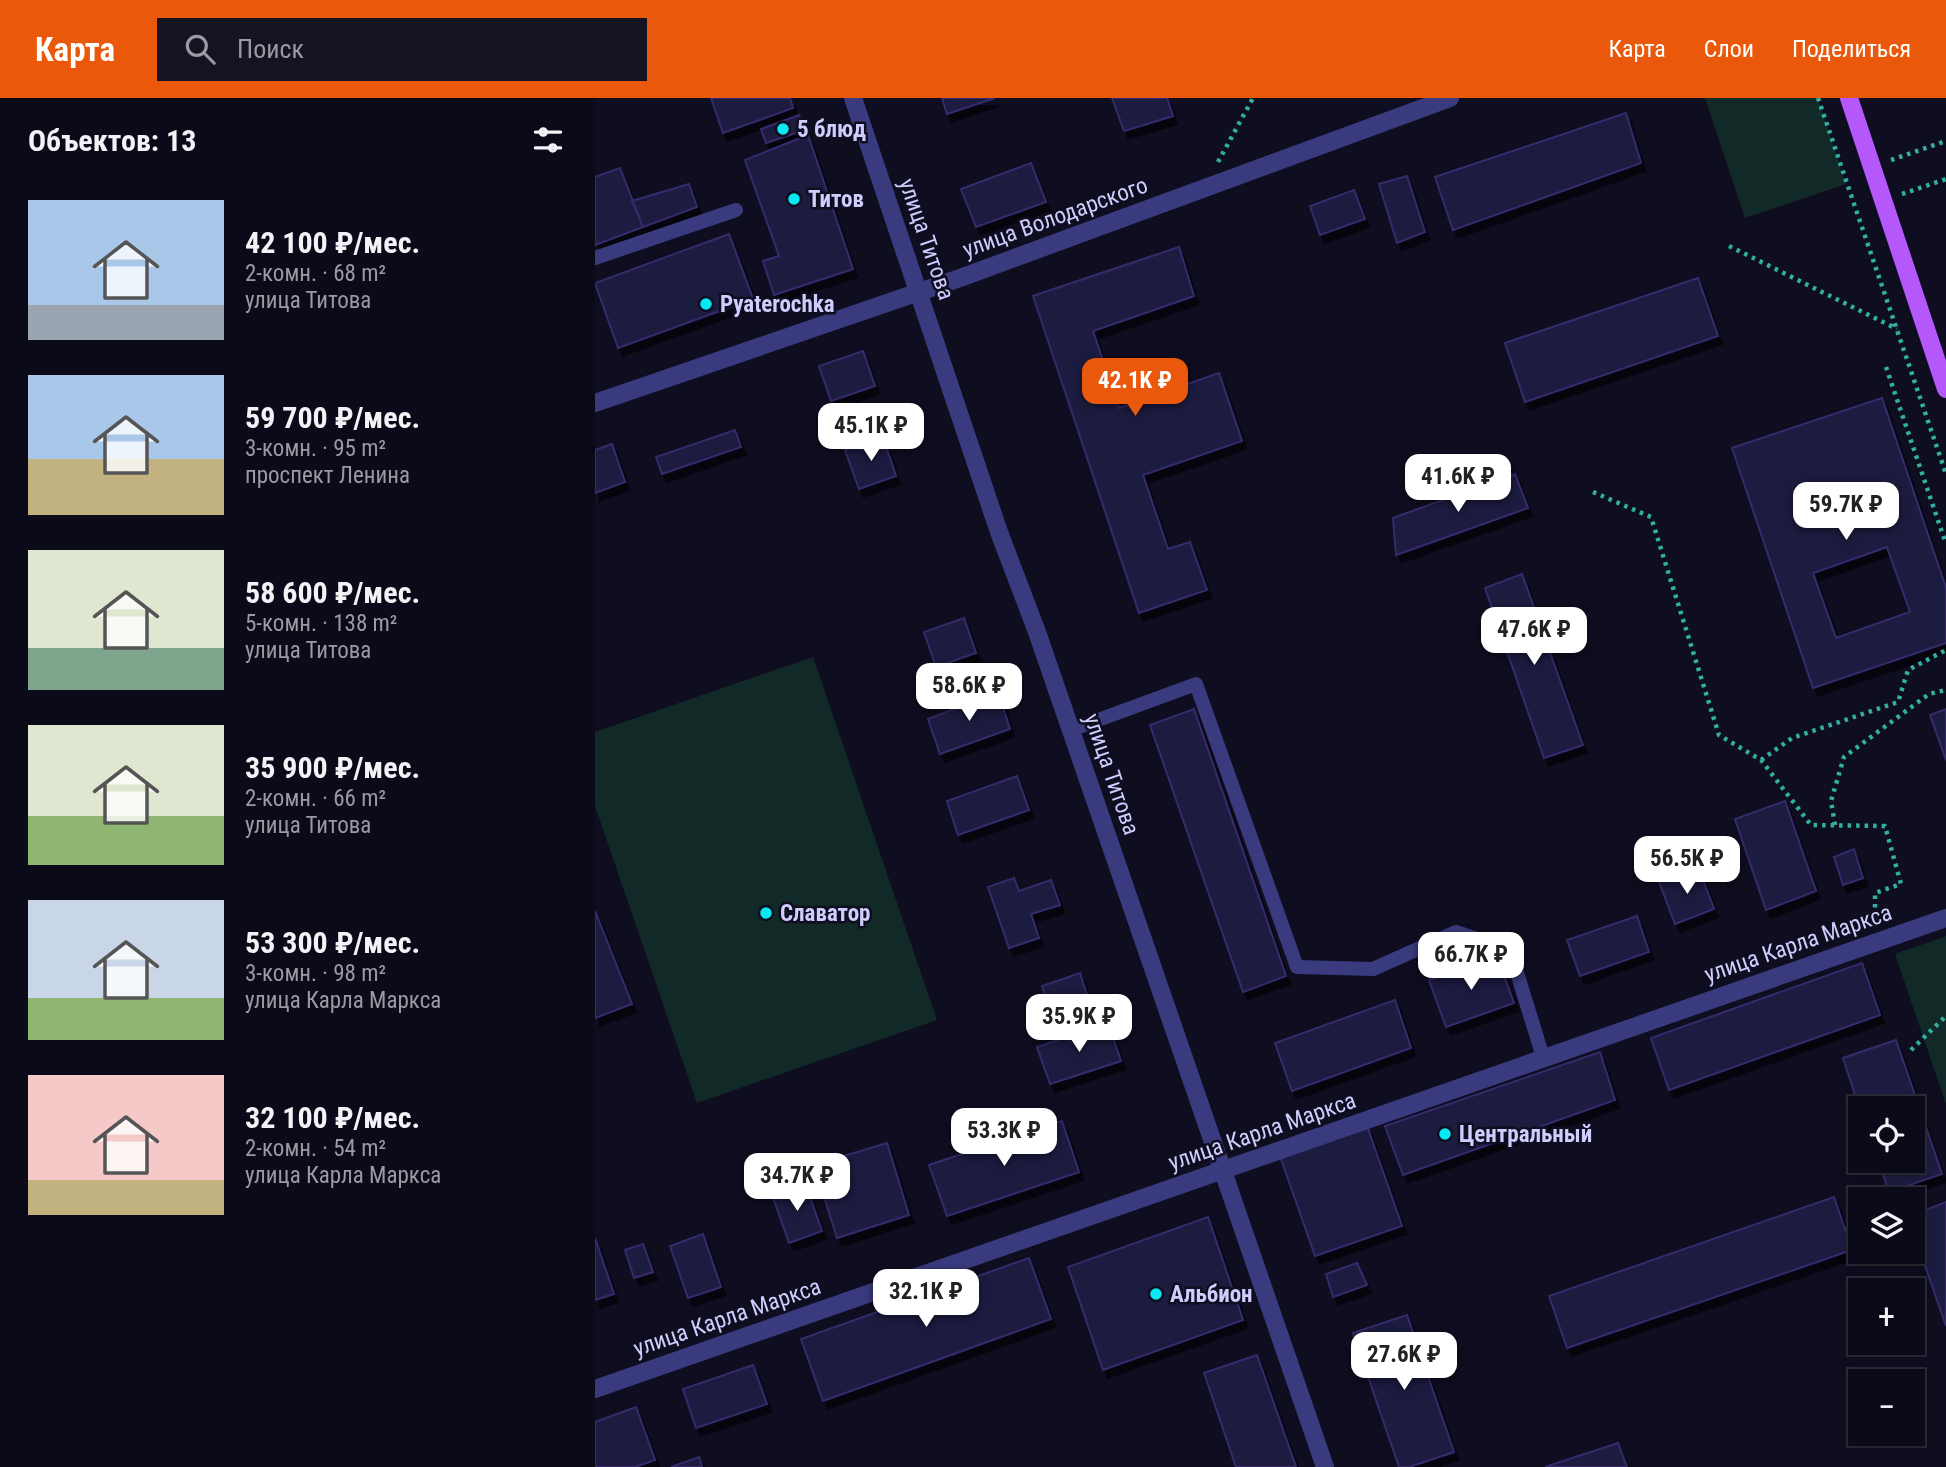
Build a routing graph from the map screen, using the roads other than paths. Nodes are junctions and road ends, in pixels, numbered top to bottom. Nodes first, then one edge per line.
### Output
1 (853, 98) edge
2 (1450, 98) edge
3 (1849, 98) edge
4 (736, 210) dead end
5 (595, 258) edge
6 (919, 291) junction
7 (1946, 389) edge
8 (595, 403) edge
9 (1071, 730) junction
10 (1946, 918) edge
11 (1543, 1057) junction
12 (1224, 1170) junction
13 (595, 1389) edge
14 (1325, 1467) edge

1 - 6 street, улица Титова
2 - 6 street, улица Володарского
3 - 7 main road
4 - 5 lane
6 - 8 street, улица Володарского
6 - 9 street, улица Титова
9 - 11 lane
9 - 12 street, улица Титова
10 - 11 street, улица Карла Маркса
11 - 12 street, улица Карла Маркса
12 - 13 street, улица Карла Маркса
12 - 14 street, улица Титова

